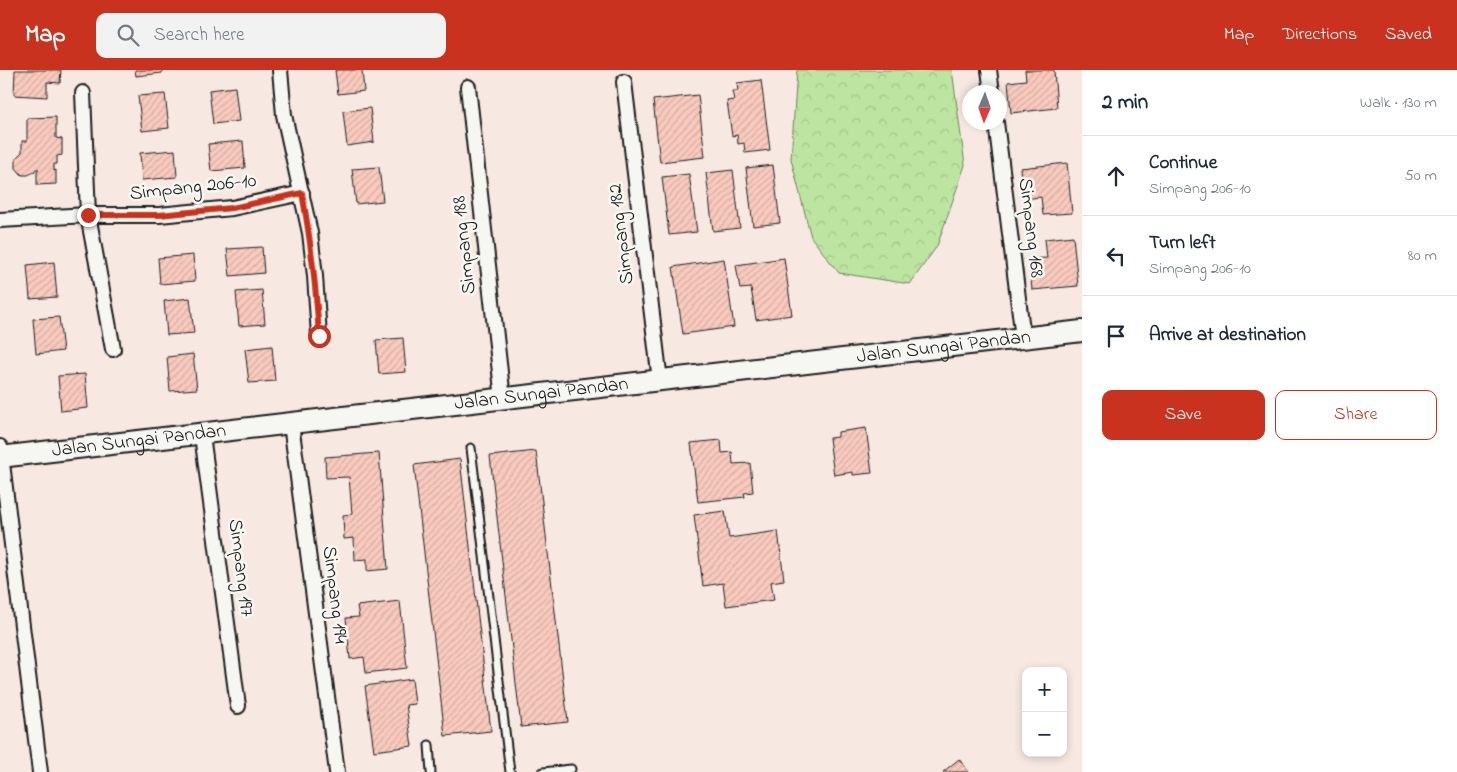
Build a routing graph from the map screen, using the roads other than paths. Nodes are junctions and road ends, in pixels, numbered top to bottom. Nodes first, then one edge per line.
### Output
1 (280, 70) edge
2 (989, 70) edge
3 (624, 82) dead end
4 (991, 85) edge
5 (468, 87) dead end
6 (83, 93) dead end
7 (997, 130) edge
8 (302, 193) junction
9 (88, 215) junction
10 (0, 220) edge
11 (1082, 331) edge
12 (319, 336) dead end
13 (1023, 338) junction
14 (113, 350) dead end
15 (660, 381) junction
16 (503, 399) junction
17 (291, 424) junction
18 (202, 435) junction
19 (471, 448) dead end
20 (1, 454) edge
21 (238, 706) dead end
22 (429, 745) dead end
23 (570, 769) dead end
24 (40, 772) edge
25 (337, 772) edge
26 (431, 772) edge
27 (510, 772) edge
28 (543, 772) edge

1 - 8 street
2 - 4 street
3 - 15 street, Simpang 182
5 - 16 street, Simpang 188
6 - 9 street
7 - 13 street, Simpang 168
8 - 9 street, Simpang 206-10
8 - 12 street
9 - 10 street, Simpang 206-10
9 - 14 street
11 - 13 street, Jalan Sungai Pandan
13 - 15 street, Jalan Sungai Pandan
15 - 16 street, Jalan Sungai Pandan
16 - 17 street, Jalan Sungai Pandan
17 - 18 street, Jalan Sungai Pandan
17 - 25 street, Simpang 194
18 - 20 street, Jalan Sungai Pandan
18 - 21 street, Simpang 197
19 - 27 lane
20 - 24 street
22 - 26 lane
23 - 28 lane

